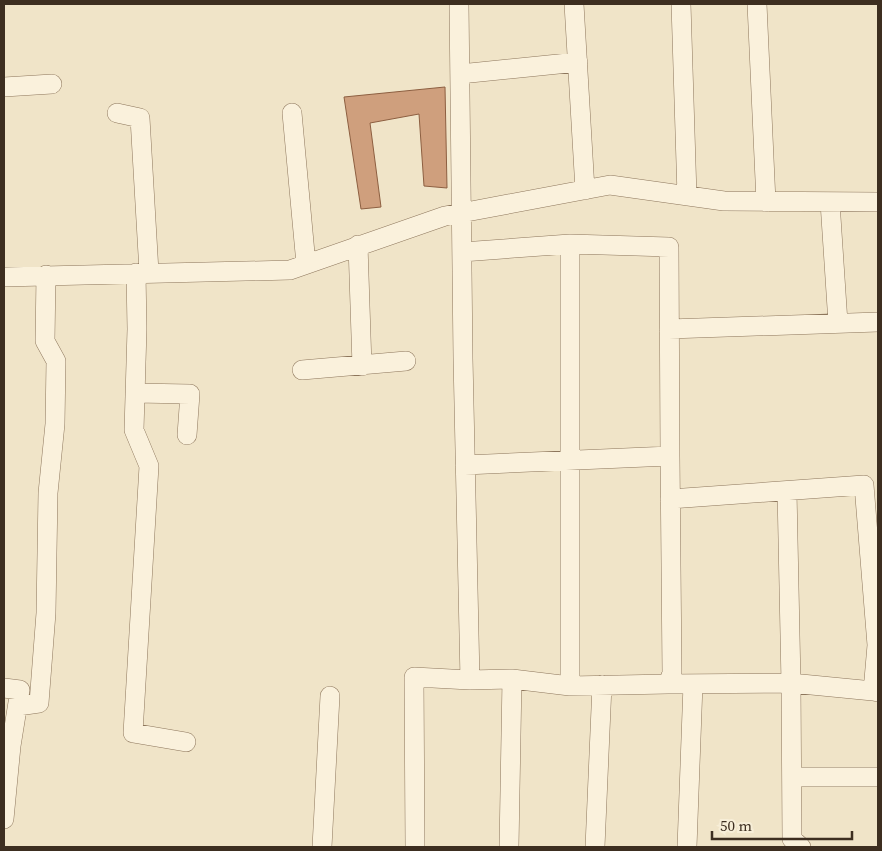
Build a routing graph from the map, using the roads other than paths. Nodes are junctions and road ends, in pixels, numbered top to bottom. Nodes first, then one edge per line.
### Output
1 (459, 4) edge
2 (574, 4) edge
3 (681, 4) edge
4 (757, 4) edge
5 (578, 62) junction
6 (460, 74) junction
7 (52, 84) dead end
8 (4, 87) edge
9 (117, 113) dead end
10 (292, 113) dead end
11 (585, 190) junction
12 (688, 196) junction
13 (766, 202) junction
14 (830, 202) junction
15 (878, 202) edge
16 (461, 212) junction
17 (570, 244) junction
18 (358, 245) junction
19 (462, 252) junction
20 (306, 264) junction
21 (142, 273) junction
22 (46, 275) junction
23 (4, 277) edge
24 (878, 322) edge
25 (838, 323) junction
26 (669, 329) junction
27 (406, 361) dead end
28 (362, 366) junction
29 (302, 370) dead end
30 (136, 393) junction
31 (187, 435) dead end
32 (670, 456) junction
33 (569, 461) junction
34 (464, 466) junction
35 (787, 491) junction
36 (670, 499) junction
37 (512, 679) junction
38 (470, 680) junction
39 (791, 683) junction
40 (668, 684) junction
41 (693, 684) junction
42 (570, 686) junction
43 (602, 686) junction
44 (4, 688) edge
45 (876, 692) edge
46 (330, 696) dead end
47 (18, 706) junction
48 (186, 742) dead end
49 (792, 777) junction
50 (878, 777) edge
51 (4, 819) edge
52 (322, 847) edge
53 (415, 847) edge
54 (509, 847) edge
55 (595, 847) edge
56 (687, 847) edge
57 (800, 847) edge

1 - 6 street
2 - 5 street
3 - 12 street
4 - 13 street
5 - 6 street
5 - 11 street
6 - 16 street
7 - 8 street
9 - 21 street
10 - 20 street
11 - 12 street
11 - 16 street
12 - 13 street
13 - 14 street
14 - 15 street
14 - 25 street
16 - 18 street
16 - 19 street
17 - 19 street
17 - 26 street
17 - 33 street
18 - 20 street
18 - 28 street
19 - 34 street
20 - 21 street
21 - 22 street
21 - 30 street
22 - 23 street
22 - 47 street
24 - 25 street
25 - 26 street
26 - 32 street
27 - 28 street
28 - 29 street
30 - 31 street
30 - 48 street
32 - 33 street
32 - 36 street
33 - 34 street
33 - 42 street
34 - 38 street
35 - 36 street
35 - 39 street
35 - 45 street
36 - 40 street
37 - 38 street
37 - 42 street
37 - 54 street
38 - 53 street
39 - 41 street
39 - 45 street
39 - 49 street
40 - 41 street
40 - 43 street
41 - 56 street
42 - 43 street
43 - 55 street
44 - 47 street
46 - 52 street
47 - 51 street
49 - 50 street
49 - 57 street

